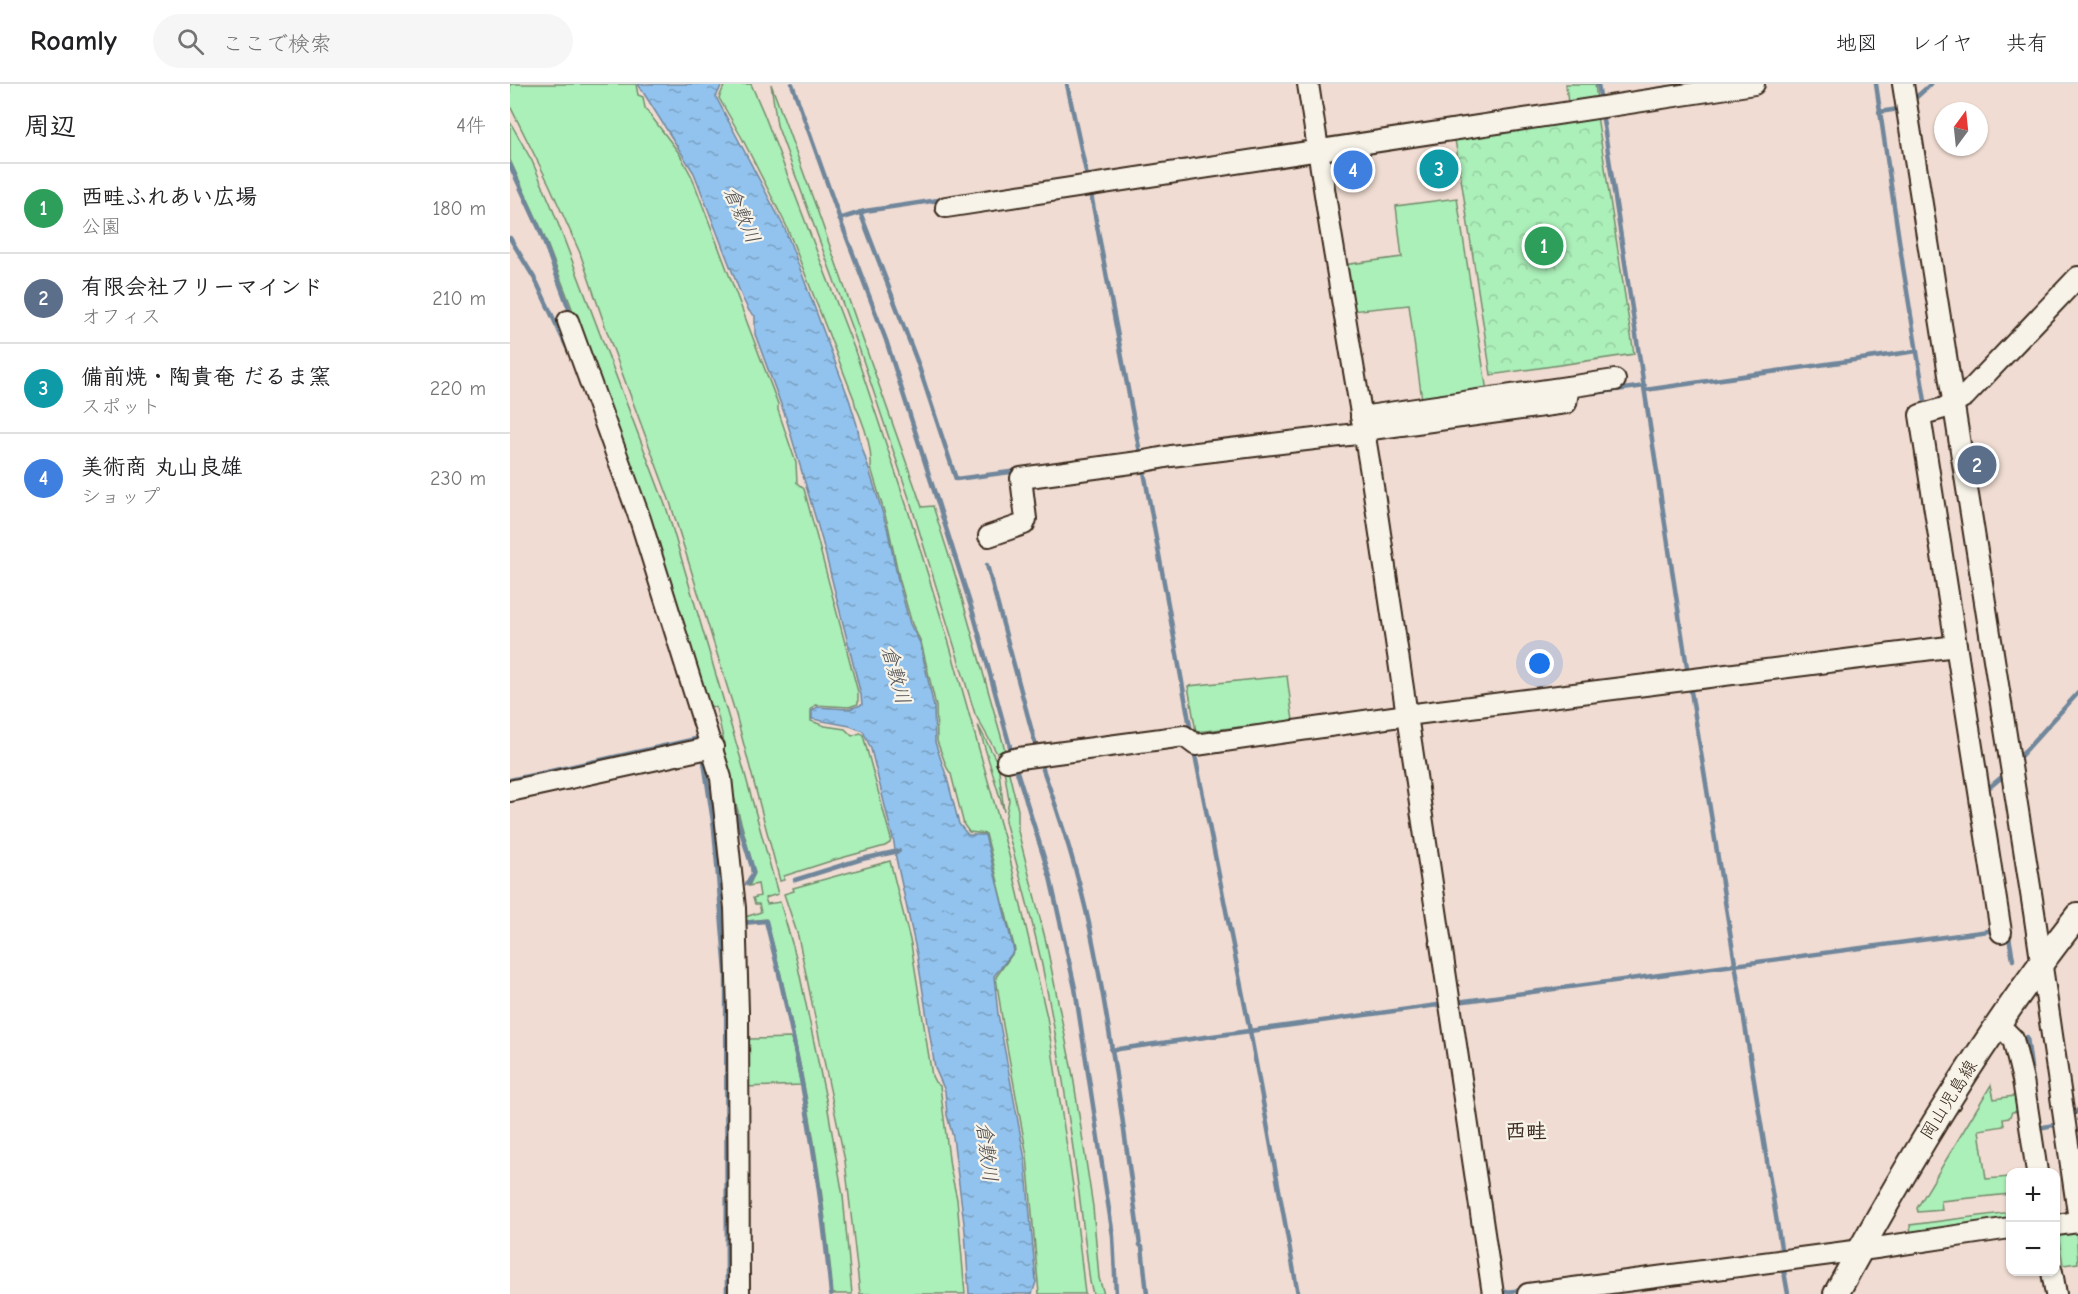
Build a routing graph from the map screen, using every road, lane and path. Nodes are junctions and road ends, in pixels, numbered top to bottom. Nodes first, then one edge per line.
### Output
1 (1308, 84) edge
2 (1754, 84) edge
3 (1903, 84) edge
4 (1318, 151) junction
5 (946, 207) dead end
6 (2078, 277) edge
7 (568, 321) dead end
8 (1615, 380) dead end
9 (1953, 404) junction
10 (1360, 429) junction
11 (989, 536) dead end
12 (1955, 643) junction
13 (1402, 716) junction
14 (705, 748) junction
15 (1026, 758) dead end
16 (510, 791) edge
17 (2078, 915) edge
18 (2000, 928) dead end
19 (2078, 935) edge
20 (2042, 971) junction
21 (2006, 1032) junction
22 (2072, 1124) edge
23 (2036, 1168) edge
24 (2078, 1213) edge
25 (2006, 1229) edge
26 (1868, 1249) junction
27 (2053, 1276) edge
28 (739, 1294) edge
29 (1493, 1294) edge
30 (1528, 1294) edge
31 (1836, 1294) edge
32 (1852, 1294) edge
33 (2056, 1294) edge

1 - 4 street
2 - 4 street
3 - 9 street
4 - 5 street
4 - 10 street
6 - 9 street
7 - 14 street
8 - 10 street
9 - 12 street
9 - 20 street
10 - 11 street
10 - 13 street
12 - 13 street
12 - 18 street
13 - 15 street
13 - 29 street
14 - 16 street
14 - 28 street
17 - 20 main road, 岡山児島線
19 - 20 main road, 岡山児島線
20 - 21 main road, 岡山児島線
20 - 22 street
20 - 26 main road, 岡山児島線
21 - 23 street
21 - 26 main road, 岡山児島線
22 - 24 street
25 - 26 street
26 - 30 street
26 - 31 main road, 岡山児島線
26 - 32 main road, 岡山児島線
27 - 33 street

